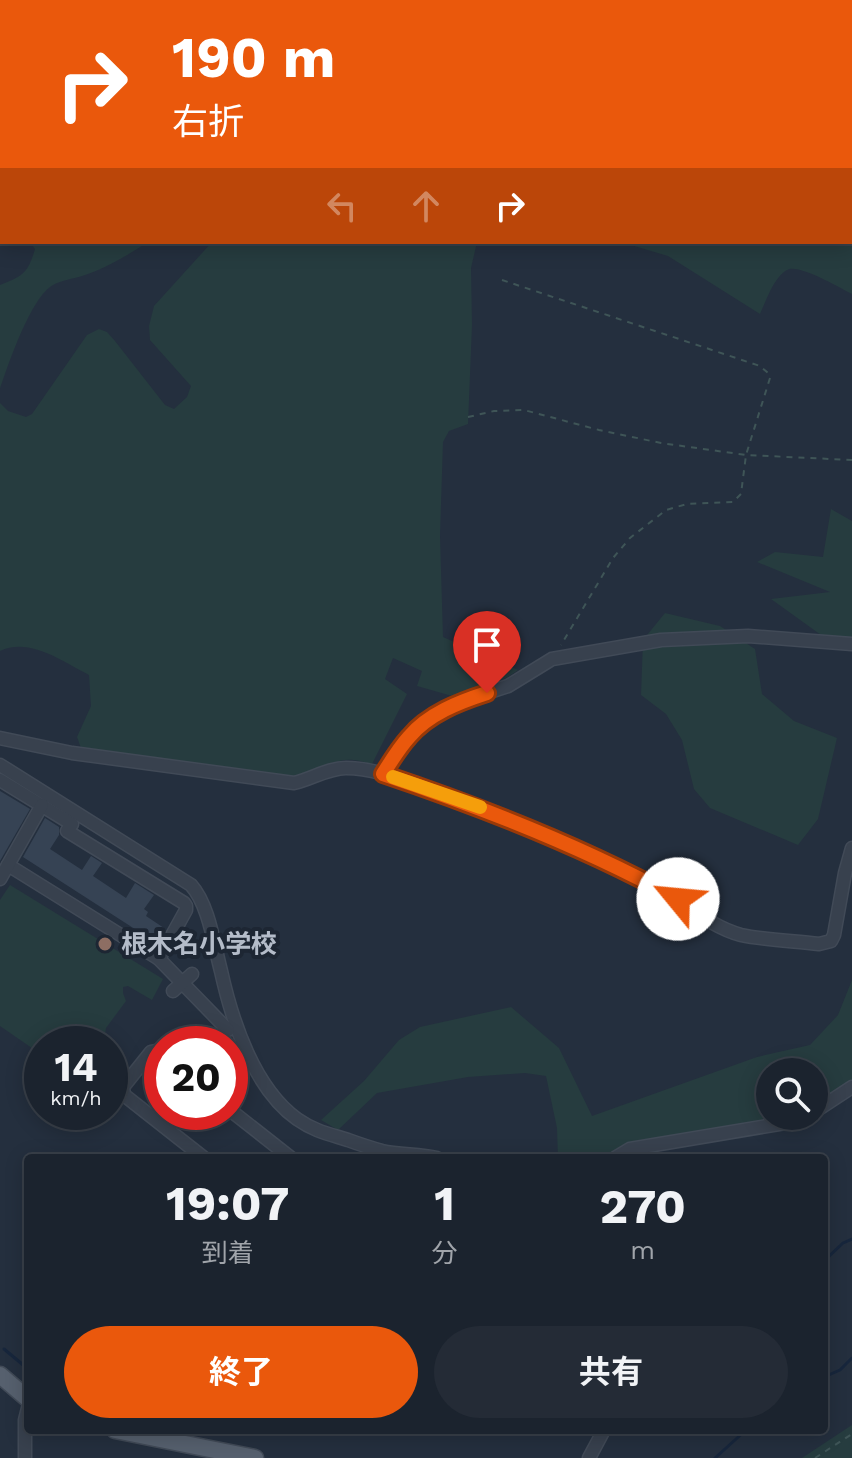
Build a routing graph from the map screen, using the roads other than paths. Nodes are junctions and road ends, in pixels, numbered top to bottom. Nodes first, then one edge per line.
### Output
1 (852, 644) edge
2 (0, 738) edge
3 (0, 765) edge
4 (383, 774) junction
5 (0, 780) edge
6 (42, 805) junction
7 (852, 848) edge
8 (8, 865) junction
9 (0, 879) edge
10 (159, 959) junction
11 (224, 1026) edge
12 (144, 1061) edge
13 (852, 1087) edge
14 (828, 1103) edge
15 (144, 1111) edge
16 (248, 1124) edge
17 (756, 1128) edge
18 (168, 1130) edge
19 (198, 1154) edge
20 (286, 1154) edge
21 (406, 1154) edge
22 (622, 1154) edge
23 (0, 1375) edge
24 (24, 1396) edge
25 (25, 1434) edge
26 (135, 1434) edge
27 (602, 1434) edge
28 (25, 1458) edge
29 (255, 1458) edge
30 (589, 1458) edge

1 - 4 street
2 - 4 street
3 - 21 street
4 - 7 street
5 - 6 street
6 - 8 street
6 - 10 street
8 - 9 street
8 - 10 street
10 - 11 street
12 - 15 street
13 - 14 street
16 - 20 street
17 - 22 street
18 - 19 street
23 - 24 main road
25 - 28 street
26 - 29 main road
27 - 30 street

